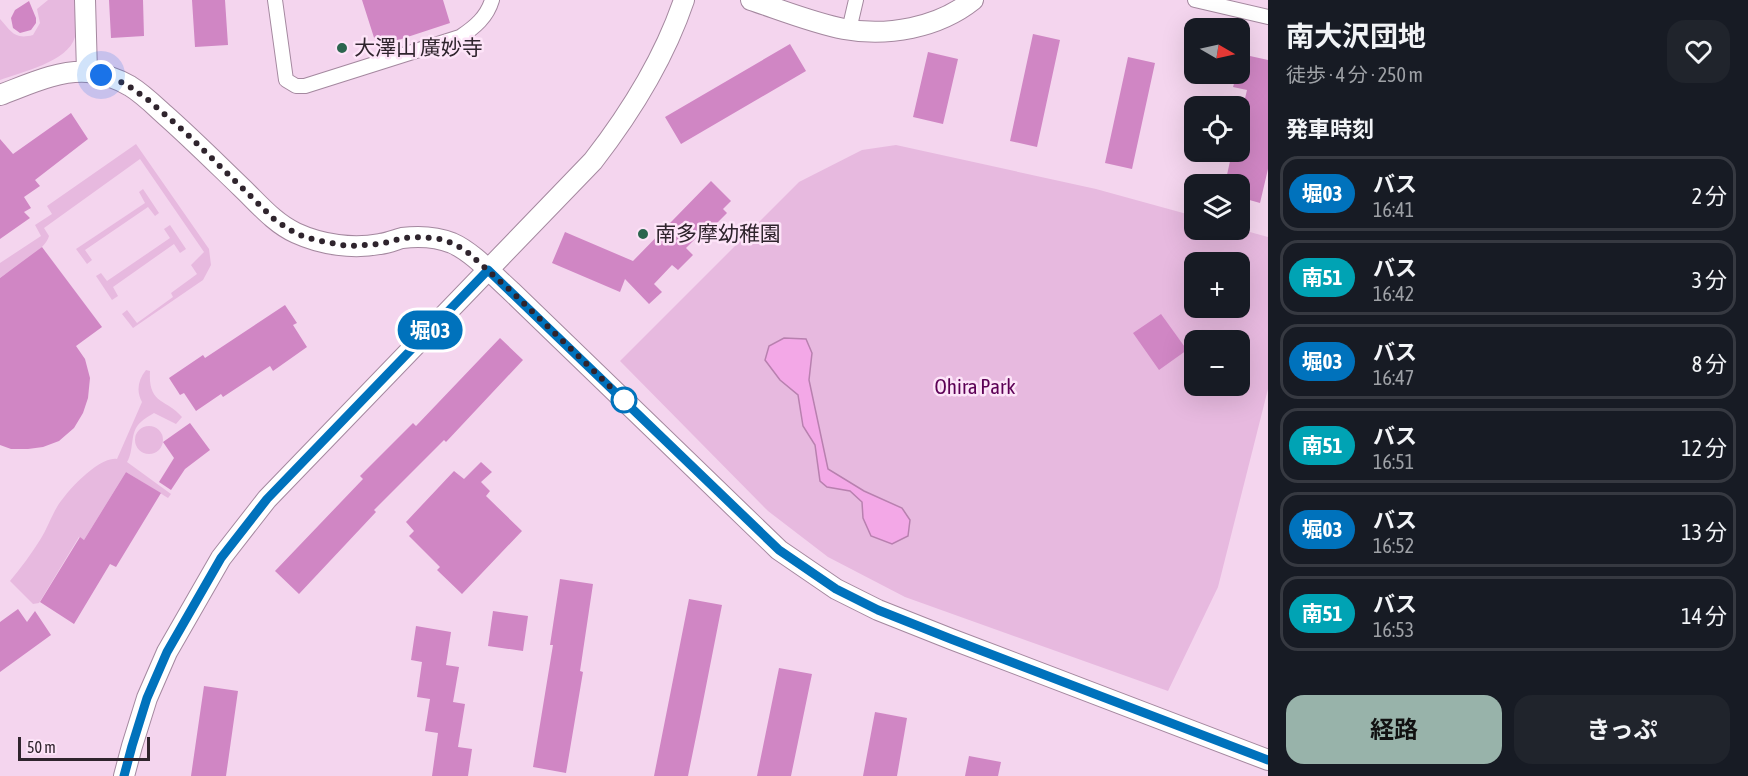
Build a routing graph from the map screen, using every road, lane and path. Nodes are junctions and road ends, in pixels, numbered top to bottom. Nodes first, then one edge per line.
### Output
1 (85, 0) edge
2 (275, 0) edge
3 (492, 0) edge
4 (684, 0) edge
5 (751, 0) edge
6 (856, 0) edge
7 (973, 0) edge
8 (1195, 0) edge
9 (1268, 17) edge
10 (849, 30) junction
11 (87, 72) junction
12 (0, 95) edge
13 (488, 270) junction
14 (1268, 760) edge
15 (124, 776) edge

1 - 11 street
2 - 3 street
4 - 13 street
5 - 10 street
6 - 10 street
7 - 10 street
8 - 9 street
11 - 12 street
11 - 13 street
13 - 14 street
13 - 15 street

